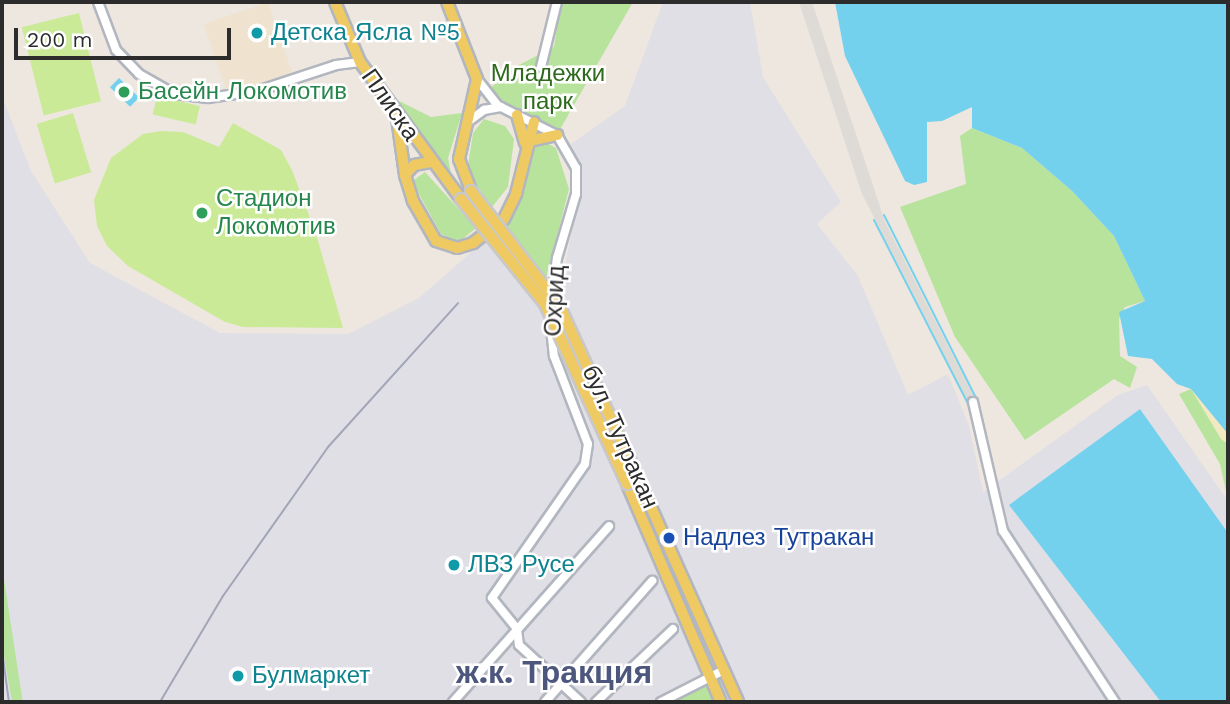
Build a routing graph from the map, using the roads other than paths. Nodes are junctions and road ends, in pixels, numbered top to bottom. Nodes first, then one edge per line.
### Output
1 (98, 2) edge
2 (335, 2) edge
3 (447, 2) edge
4 (557, 2) edge
5 (360, 62) junction
6 (541, 67) dead end
7 (477, 79) junction
8 (501, 107) junction
9 (517, 115) junction
10 (397, 118) junction
11 (469, 121) junction
12 (534, 121) junction
13 (557, 135) junction
14 (528, 146) junction
15 (431, 162) junction
16 (405, 175) junction
17 (461, 198) joint
18 (973, 402) dead end
19 (609, 526) dead end
20 (652, 581) dead end
21 (517, 629) junction
22 (673, 629) dead end
23 (724, 670) junction
24 (710, 676) junction
25 (561, 685) junction
26 (453, 702) edge
27 (545, 702) edge
28 (581, 702) edge
29 (596, 702) edge
30 (662, 702) edge
31 (721, 702) edge
32 (738, 702) edge
33 (1115, 702) edge

1 - 5 street
2 - 5 main road, Плиска
3 - 7 main road
4 - 6 street
5 - 10 main road, Плиска
7 - 8 street
7 - 11 main road, бул. Тутракан
8 - 9 street, Охрид
8 - 11 street
9 - 12 street, Охрид
9 - 14 main road
10 - 15 main road, Плиска
10 - 16 main road
11 - 23 main road, бул. Тутракан, bridge
12 - 13 street, Охрид
12 - 14 main road
13 - 14 main road
13 - 21 street, Охрид
14 - 16 main road
15 - 16 main road
15 - 17 main road, Плиска
17 - 24 main road, бул. Тутракан, bridge
18 - 33 street
19 - 21 street
20 - 25 street
21 - 25 street
21 - 26 street
22 - 29 street
23 - 24 street
23 - 32 main road, бул. Тутракан
24 - 30 street
24 - 31 main road, бул. Тутракан
25 - 27 street
25 - 28 street

